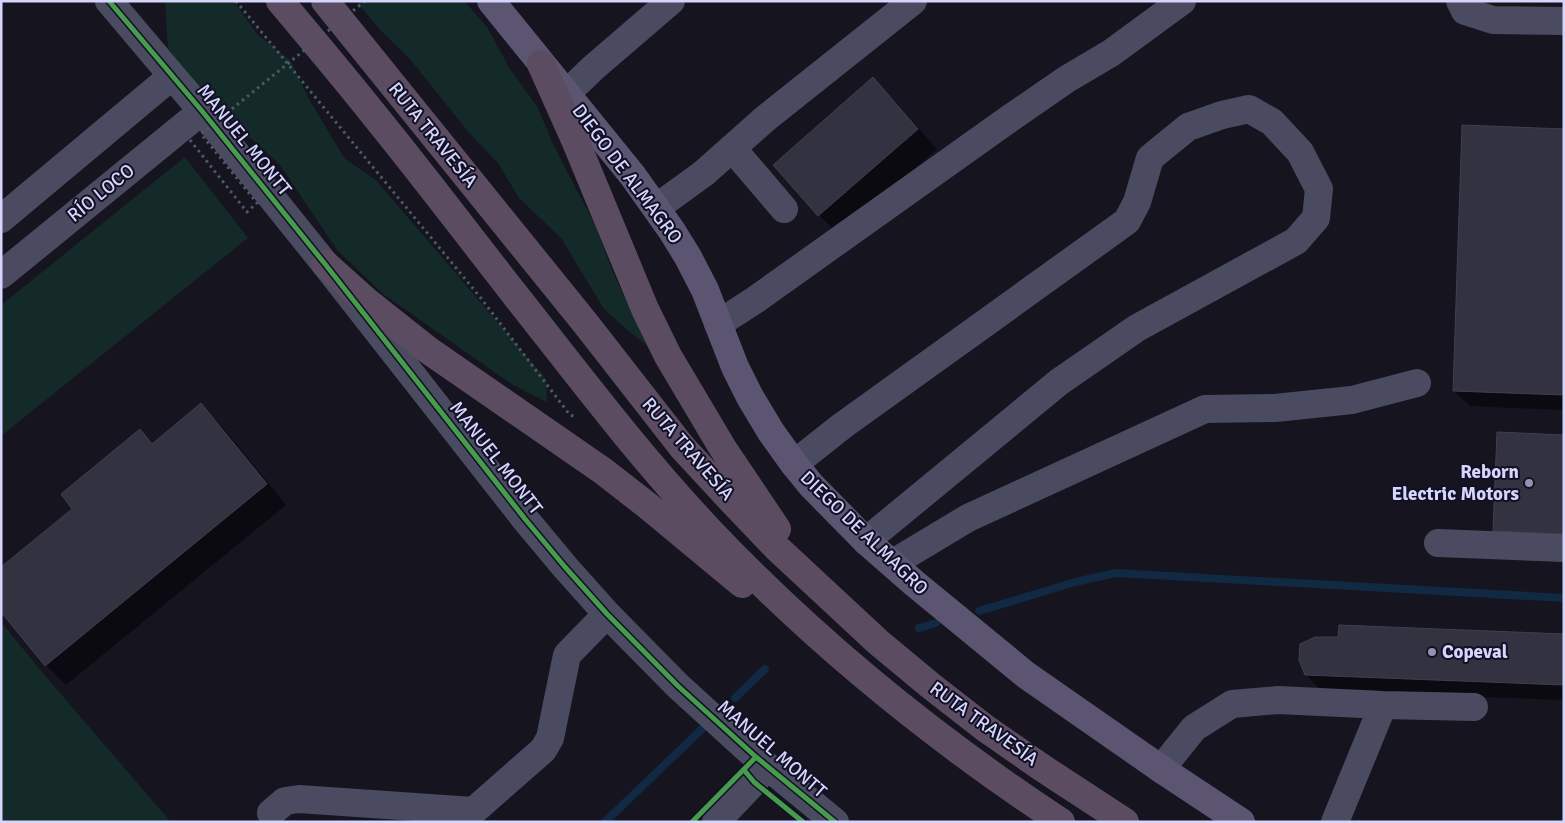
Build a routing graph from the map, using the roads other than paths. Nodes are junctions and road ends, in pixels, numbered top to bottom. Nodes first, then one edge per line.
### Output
1 (109, 1) edge
2 (280, 1) edge
3 (325, 1) edge
4 (490, 1) edge
5 (671, 1) edge
6 (913, 1) edge
7 (1182, 1) edge
8 (1460, 1) edge
9 (1564, 21) edge
10 (541, 64) junction
11 (172, 76) junction
12 (566, 94) junction
13 (202, 111) junction
14 (732, 148) junction
15 (656, 208) junction
16 (784, 209) dead end
17 (1, 219) edge
18 (325, 264) junction
19 (1, 275) edge
20 (718, 324) junction
21 (1417, 383) dead end
22 (794, 464) junction
23 (866, 540) junction
24 (1438, 543) dead end
25 (1564, 548) edge
26 (893, 563) junction
27 (826, 595) junction
28 (607, 614) junction
29 (806, 626) junction
30 (1383, 705) junction
31 (1474, 707) dead end
32 (767, 766) junction
33 (1161, 770) junction
34 (271, 813) dead end
35 (467, 816) edge
36 (1345, 816) edge
37 (824, 818) edge
38 (716, 822) edge
39 (1061, 822) edge
40 (1125, 822) edge
41 (1240, 822) edge

1 - 11 street, MANUEL MONTT
2 - 29 highway, RUTA TRAVESÍA
3 - 27 highway, RUTA TRAVESÍA
4 - 10 main road, DIEGO DE ALMAGRO
5 - 12 street
6 - 14 street
7 - 20 street
8 - 9 street
10 - 12 main road, DIEGO DE ALMAGRO
10 - 27 highway
11 - 13 street, MANUEL MONTT
11 - 17 street
12 - 15 main road, DIEGO DE ALMAGRO
13 - 18 street, MANUEL MONTT
13 - 19 street, RÍO LOCO
14 - 15 street
14 - 16 street
15 - 20 main road, DIEGO DE ALMAGRO
18 - 28 street, MANUEL MONTT
18 - 29 highway
20 - 22 main road, DIEGO DE ALMAGRO
21 - 26 street
22 - 23 main road, DIEGO DE ALMAGRO
22 - 23 street
23 - 26 main road, DIEGO DE ALMAGRO
24 - 25 street
26 - 33 main road, DIEGO DE ALMAGRO
27 - 40 highway, RUTA TRAVESÍA
28 - 32 street, MANUEL MONTT
28 - 35 street
29 - 39 highway, RUTA TRAVESÍA
30 - 31 street
30 - 33 street
30 - 36 street
32 - 37 street, MANUEL MONTT
32 - 38 street
33 - 41 main road, DIEGO DE ALMAGRO
34 - 35 street

